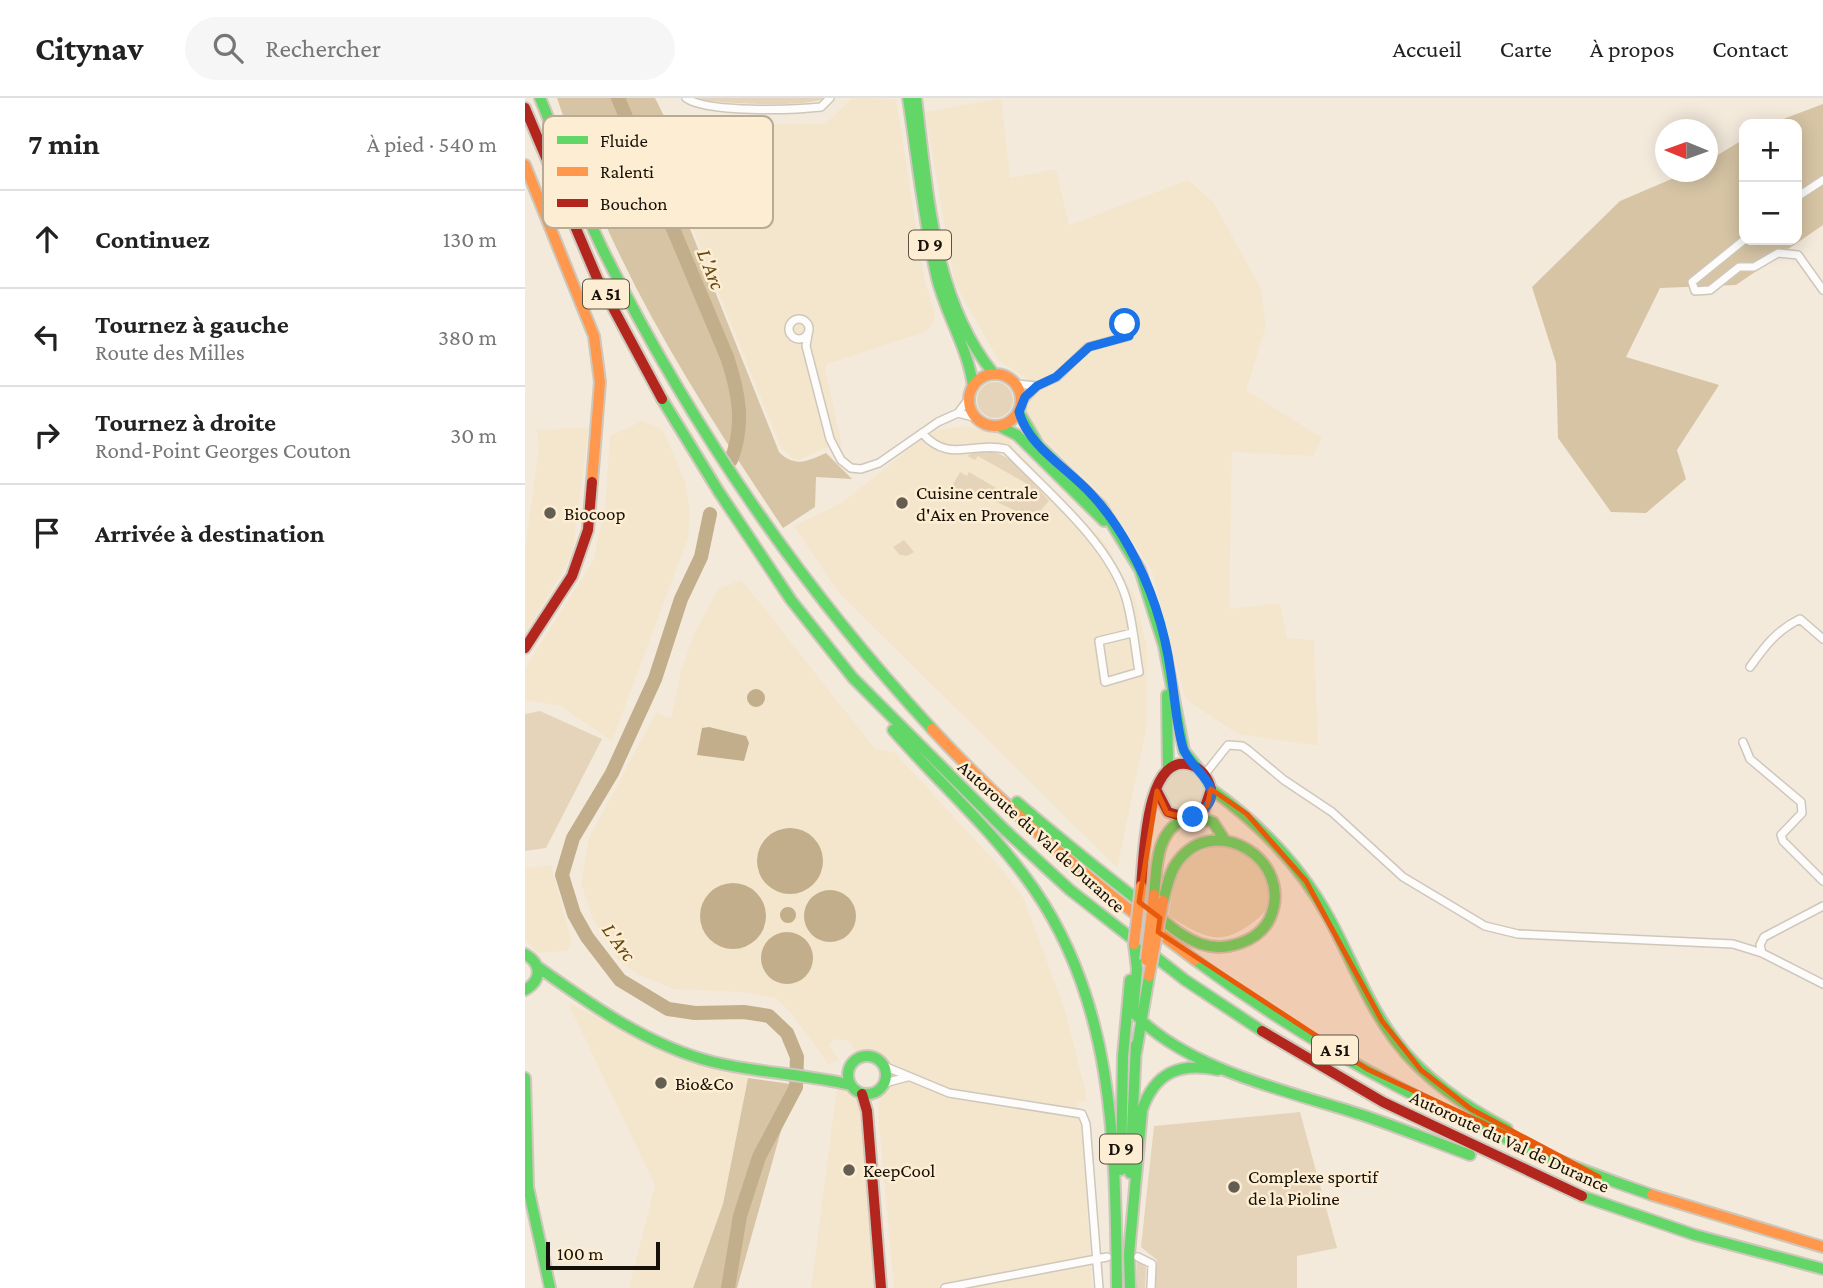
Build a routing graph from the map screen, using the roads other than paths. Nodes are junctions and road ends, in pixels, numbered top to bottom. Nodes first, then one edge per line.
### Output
1 (540, 98) edge
2 (686, 98) edge
3 (830, 98) edge
4 (908, 98) edge
5 (916, 98) edge
6 (525, 108) edge
7 (547, 116) edge
8 (543, 153) edge
9 (525, 165) edge
10 (1823, 180) edge
11 (1802, 194) edge
12 (543, 210) edge
13 (550, 228) edge
14 (573, 228) edge
15 (594, 228) edge
16 (1739, 244) edge
17 (1823, 290) edge
18 (1125, 324) dead end
19 (809, 329) junction
20 (796, 338) junction
21 (806, 346) junction
22 (993, 373) junction
23 (1017, 384) junction
24 (1037, 386) junction
25 (971, 392) junction
26 (1018, 410) junction
27 (958, 413) junction
28 (977, 418) junction
29 (1001, 427) junction
30 (922, 433) junction
31 (1132, 633) junction
32 (1823, 639) edge
33 (525, 648) edge
34 (833, 656) junction
35 (1750, 667) dead end
36 (879, 671) junction
37 (1743, 742) dead end
38 (1168, 769) junction
39 (1201, 771) junction
40 (1211, 789) junction
41 (1157, 791) junction
42 (1188, 818) junction
43 (1224, 839) junction
44 (1823, 881) edge
45 (1159, 898) junction
46 (1823, 906) edge
47 (526, 953) edge
48 (1762, 953) junction
49 (538, 967) junction
50 (1140, 971) junction
51 (560, 983) junction
52 (1823, 985) edge
53 (528, 989) edge
54 (1139, 1021) junction
55 (884, 1066) junction
56 (849, 1070) junction
57 (908, 1077) junction
58 (525, 1078) edge
59 (826, 1079) junction
60 (885, 1083) junction
61 (851, 1085) junction
62 (1272, 1087) junction
63 (876, 1092) junction
64 (862, 1094) junction
65 (867, 1111) junction
66 (1599, 1177) junction
67 (1554, 1185) junction
68 (1823, 1247) edge
69 (1134, 1256) junction
70 (1107, 1257) dead end
71 (1097, 1258) junction
72 (1823, 1269) edge
73 (550, 1288) edge
74 (880, 1288) edge
75 (945, 1288) edge
76 (1098, 1288) edge
77 (1118, 1288) edge
78 (1130, 1288) edge
79 (1151, 1288) edge

1 - 7 main road, Autoroute du Val de Durance / A 51
2 - 3 street
4 - 25 main road, D 9
5 - 22 main road, D 9
6 - 8 main road, Autoroute du Val de Durance / A 51
9 - 12 main road
10 - 11 street
13 - 33 main road
14 - 34 main road, Autoroute du Val de Durance / A 51
15 - 36 main road, Autoroute du Val de Durance / A 51
16 - 17 street
18 - 24 street
19 - 20 street
19 - 20 street
19 - 21 street
20 - 21 street
21 - 30 street
22 - 23 main road
22 - 25 main road
23 - 24 street
23 - 26 main road
24 - 26 street
25 - 27 street
25 - 28 main road
26 - 29 main road
26 - 39 main road
27 - 28 street
27 - 30 street
28 - 29 main road
29 - 38 main road
30 - 31 street
31 - 31 street
32 - 35 street
34 - 67 main road, Autoroute du Val de Durance / A 51
34 - 77 main road
36 - 43 main road
36 - 66 main road, Autoroute du Val de Durance / A 51
37 - 44 street
38 - 39 main road
38 - 41 main road
39 - 40 main road
39 - 48 street
40 - 42 main road
40 - 66 main road
41 - 42 main road
41 - 50 main road, bridge
42 - 43 main road
42 - 45 main road
43 - 45 main road
45 - 50 main road, bridge
46 - 48 street
47 - 49 main road
48 - 52 street
49 - 51 main road
49 - 53 main road
50 - 54 main road
50 - 77 main road, D 9
51 - 53 main road
51 - 59 main road
54 - 62 main road
54 - 69 main road, D 9
55 - 56 main road
55 - 57 street
55 - 60 main road
56 - 59 main road
56 - 61 main road
57 - 60 street
57 - 71 street
58 - 73 main road
59 - 61 main road
60 - 63 main road
61 - 64 main road
62 - 67 main road
62 - 69 main road
63 - 64 main road
63 - 65 main road
64 - 65 main road
65 - 74 main road
66 - 68 main road, Autoroute du Val de Durance / A 51
67 - 72 main road, Autoroute du Val de Durance / A 51
69 - 78 main road, D 9
69 - 79 street
70 - 71 street
71 - 75 street
71 - 76 street

